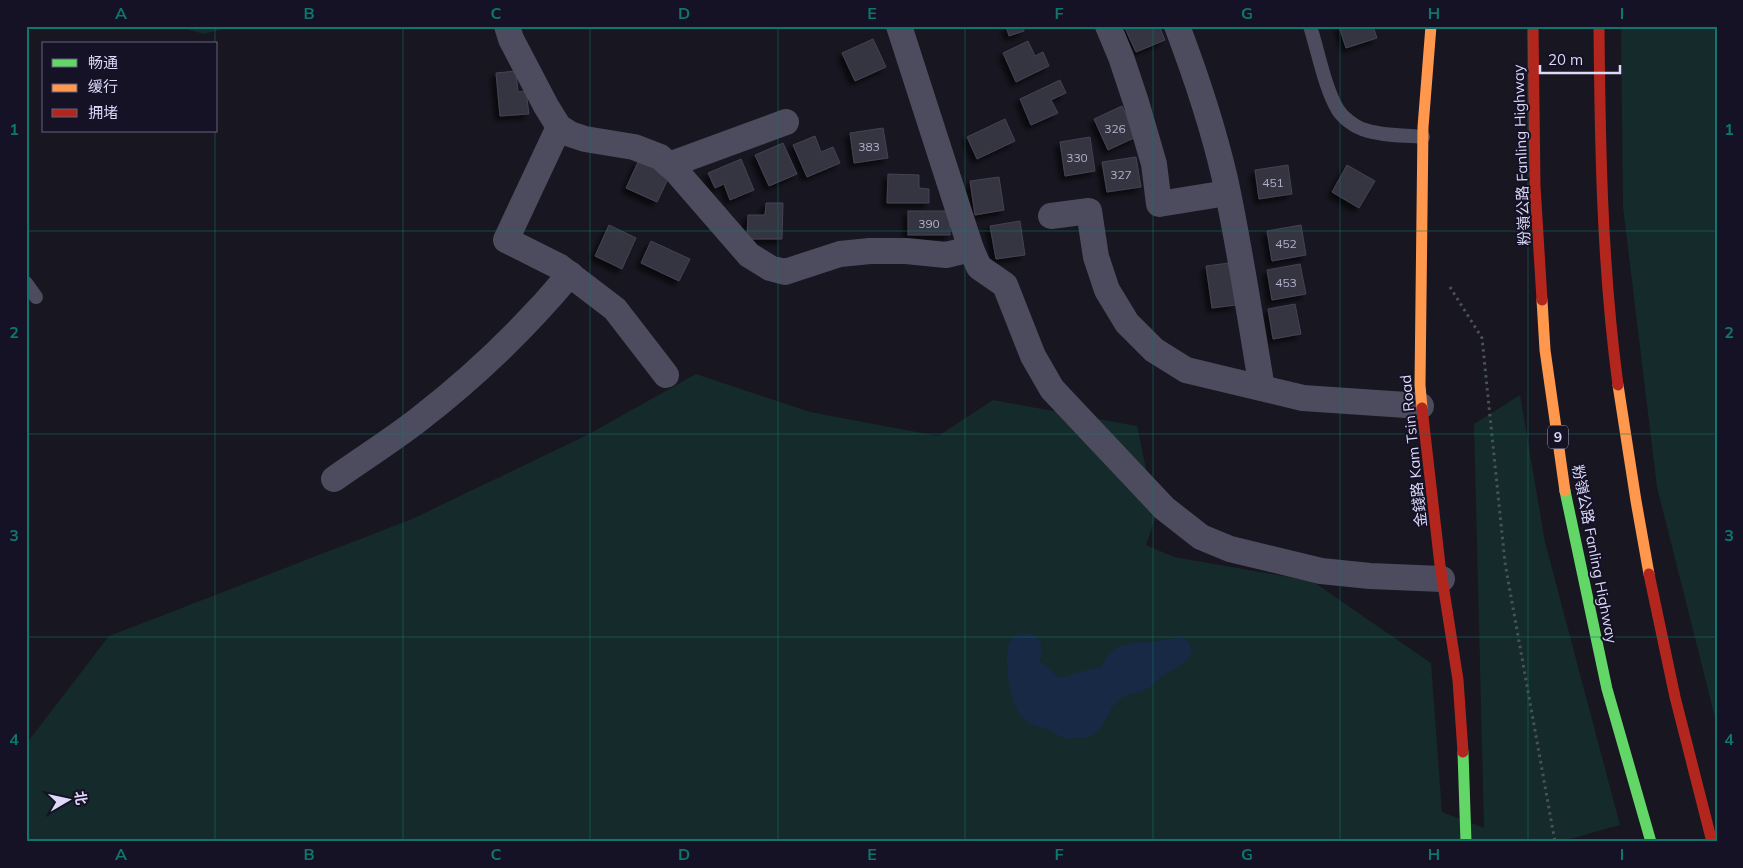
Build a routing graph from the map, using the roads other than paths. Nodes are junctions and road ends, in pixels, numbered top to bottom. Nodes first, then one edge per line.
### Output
1 (507, 26) edge
2 (899, 26) edge
3 (1108, 26) edge
4 (1177, 26) edge
5 (1310, 26) edge
6 (1431, 26) edge
7 (1534, 26) edge
8 (1600, 26) edge
9 (786, 122) dead end
10 (559, 127) junction
11 (1423, 137) junction
12 (669, 165) junction
13 (1227, 193) junction
14 (1050, 216) dead end
15 (971, 250) junction
16 (570, 274) junction
17 (26, 283) edge
18 (36, 298) dead end
19 (666, 375) dead end
20 (1262, 388) junction
21 (1421, 406) junction
22 (334, 479) dead end
23 (1442, 579) junction
24 (1650, 840) edge
25 (1466, 842) edge
26 (1712, 842) edge

1 - 10 street
2 - 15 street
3 - 13 street
4 - 13 street
5 - 11 lane
6 - 11 main road, 金錢路 Kam Tsin Road
7 - 24 main road, 粉嶺公路 Fanling Highway / 9
8 - 26 main road
9 - 12 street
10 - 12 street
10 - 16 street
11 - 21 main road, 金錢路 Kam Tsin Road
12 - 15 street
13 - 20 street
14 - 20 street
15 - 23 street
16 - 19 street
16 - 22 street
17 - 18 lane
20 - 21 street
21 - 23 main road, 金錢路 Kam Tsin Road
23 - 25 main road, 金錢路 Kam Tsin Road

